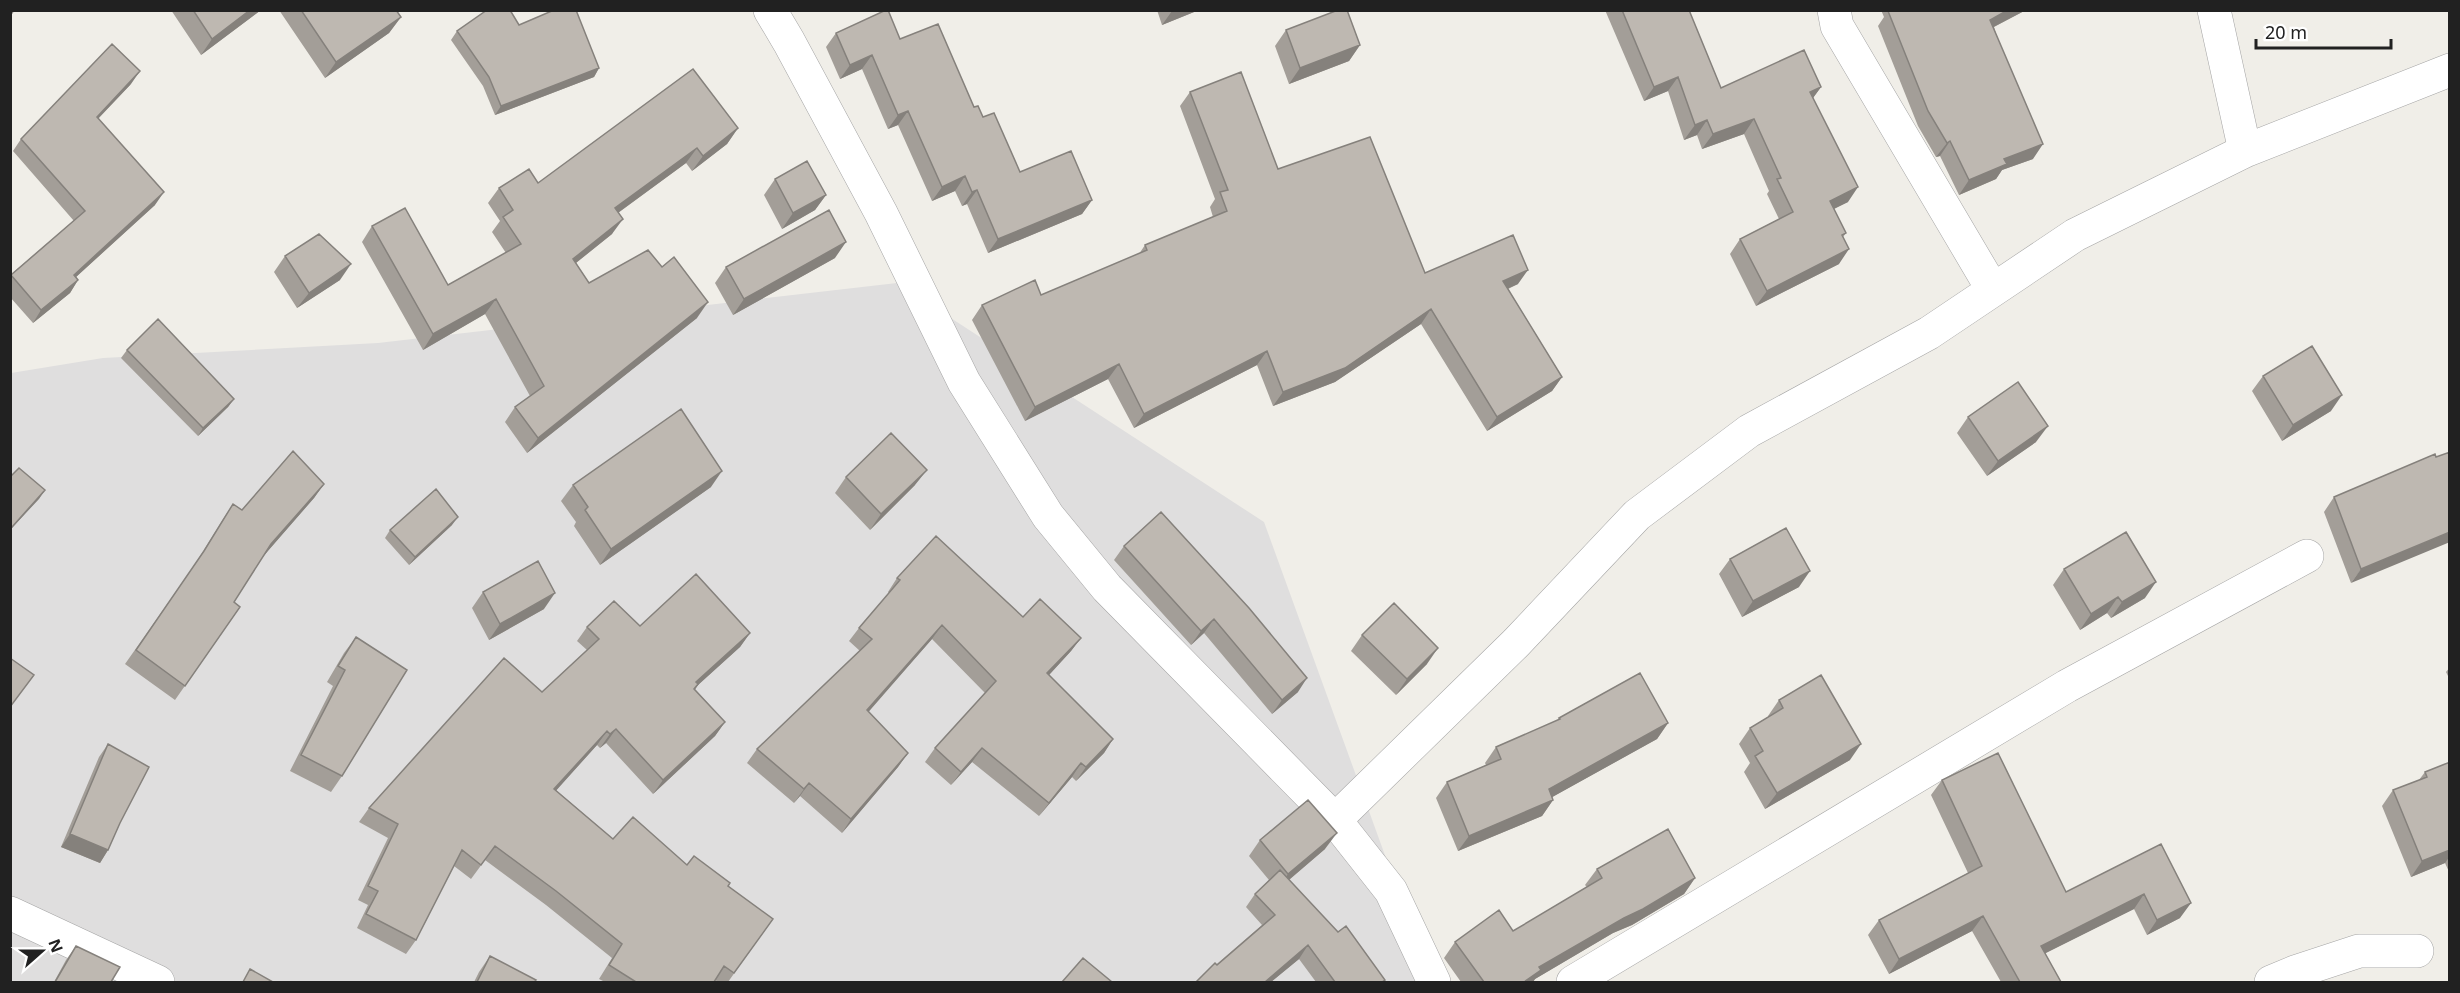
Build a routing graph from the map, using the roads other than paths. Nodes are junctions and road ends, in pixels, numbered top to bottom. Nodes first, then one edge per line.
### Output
1 (770, 10) edge
2 (1834, 10) edge
3 (2214, 10) edge
4 (2450, 70) edge
5 (2245, 151) junction
6 (1993, 290) junction
7 (2307, 556) dead end
8 (1335, 820) junction
9 (10, 913) edge
10 (2417, 951) dead end
11 (158, 982) edge
12 (1434, 982) edge
13 (1573, 982) edge
14 (2271, 982) edge

1 - 8 street
2 - 6 street
3 - 5 street
4 - 5 street
5 - 6 street
6 - 8 street
7 - 13 street
8 - 12 street
9 - 11 street
10 - 14 street

